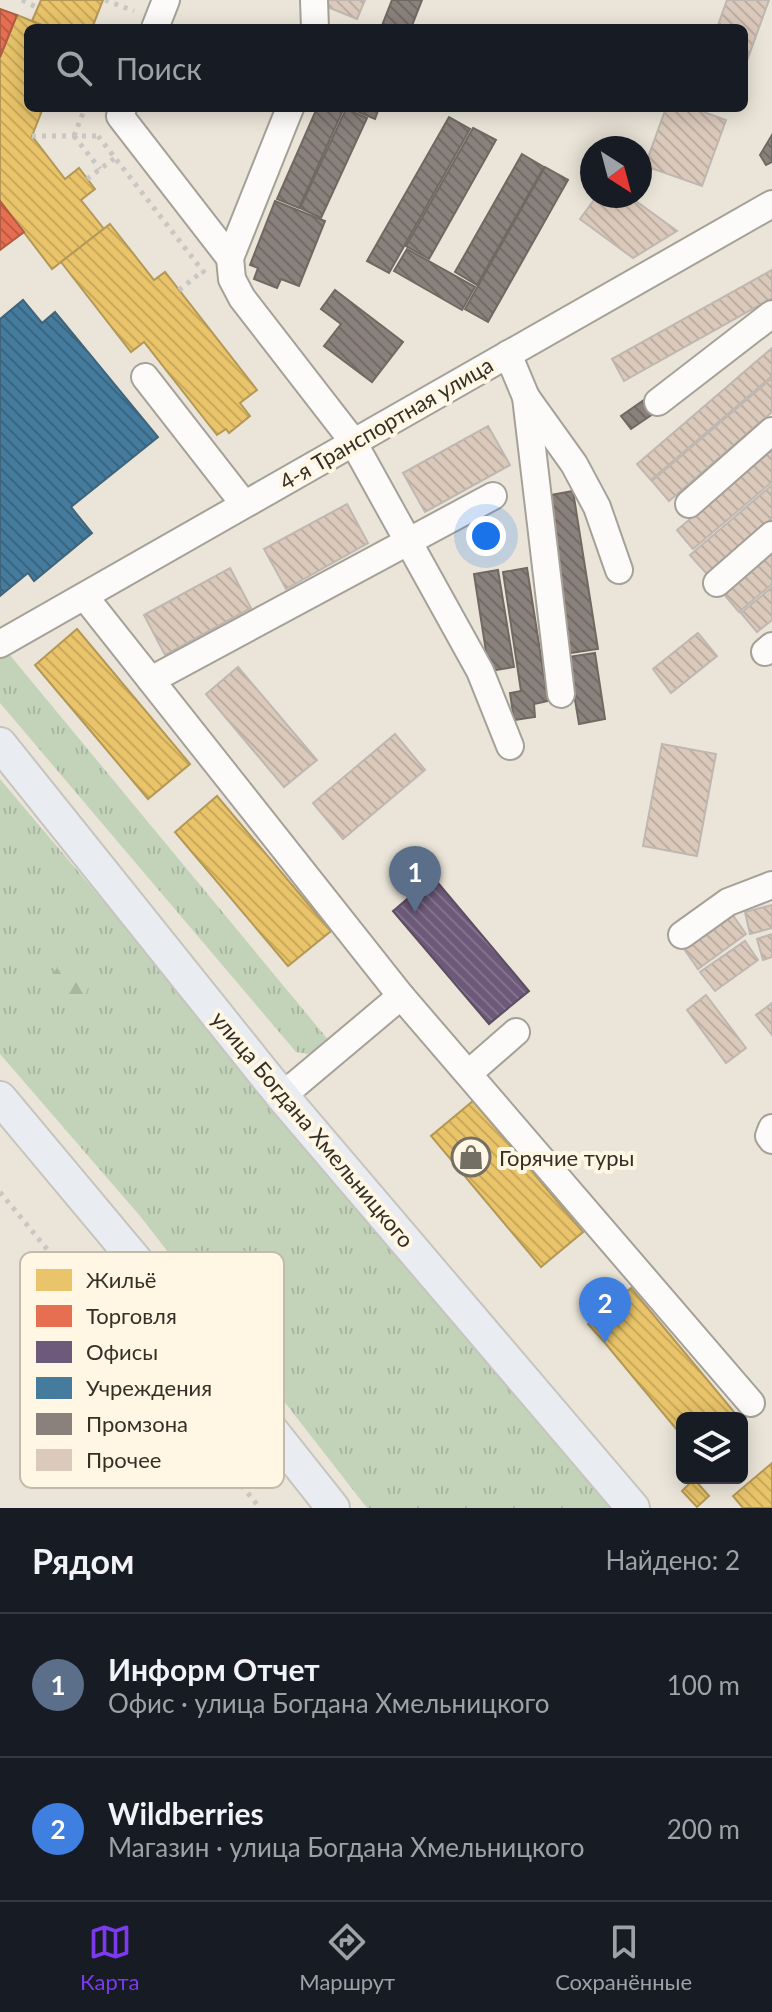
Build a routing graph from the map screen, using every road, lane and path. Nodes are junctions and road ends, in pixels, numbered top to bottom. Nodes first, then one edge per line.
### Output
1 (22, 0) edge
2 (105, 0) edge
3 (314, 0) edge
4 (38, 8) dead end
5 (156, 15) edge
6 (315, 24) edge
7 (83, 112) edge
8 (122, 112) edge
9 (288, 112) edge
10 (32, 136) dead end
11 (74, 136) junction
12 (98, 136) dead end
13 (115, 158) dead end
14 (100, 169) junction
15 (87, 179) dead end
16 (772, 204) edge
17 (230, 258) junction
18 (203, 271) dead end
19 (179, 290) dead end
20 (772, 314) edge
21 (508, 354) junction
22 (145, 377) dead end
23 (526, 397) junction
24 (658, 402) dead end
25 (772, 431) edge
26 (352, 440) junction
27 (493, 496) dead end
28 (244, 504) junction
29 (689, 504) dead end
30 (772, 535) edge
31 (407, 542) junction
32 (619, 570) dead end
33 (717, 583) dead end
34 (85, 597) junction
35 (0, 644) edge
36 (151, 680) junction
37 (561, 694) dead end
38 (0, 744) edge
39 (510, 746) dead end
40 (772, 885) edge
41 (682, 935) dead end
42 (401, 996) junction
43 (516, 1032) dead end
44 (469, 1073) junction
45 (282, 1096) junction
46 (0, 1098) edge
47 (772, 1128) edge
48 (772, 1140) edge
49 (0, 1192) edge
50 (49, 1252) edge
51 (129, 1252) edge
52 (751, 1403) dead end
53 (284, 1446) edge
54 (244, 1488) edge
55 (260, 1508) edge
56 (333, 1508) edge
57 (633, 1508) edge

1 - 4 path
2 - 5 path
3 - 6 street
7 - 11 path
8 - 17 street
9 - 17 street
10 - 11 path
11 - 12 path
11 - 14 path
13 - 14 path
14 - 15 path
16 - 21 street, 4-я Транспортная улица
17 - 26 street
18 - 19 path
20 - 24 street
21 - 23 street
21 - 26 street, 4-я Транспортная улица
22 - 28 street
23 - 32 street
23 - 37 street
25 - 29 street
26 - 28 street, 4-я Транспортная улица
26 - 31 street
27 - 31 street
28 - 34 street, 4-я Транспортная улица
30 - 33 street
31 - 36 street
31 - 39 street
34 - 35 street, 4-я Транспортная улица
34 - 36 street
36 - 42 street
38 - 45 main road, улица Богдана Хмельницкого
40 - 41 street
42 - 44 street
42 - 45 street
43 - 44 street
44 - 52 street
45 - 57 main road, улица Богдана Хмельницкого
46 - 51 main road
47 - 48 street
49 - 50 path
53 - 56 main road
54 - 55 path

